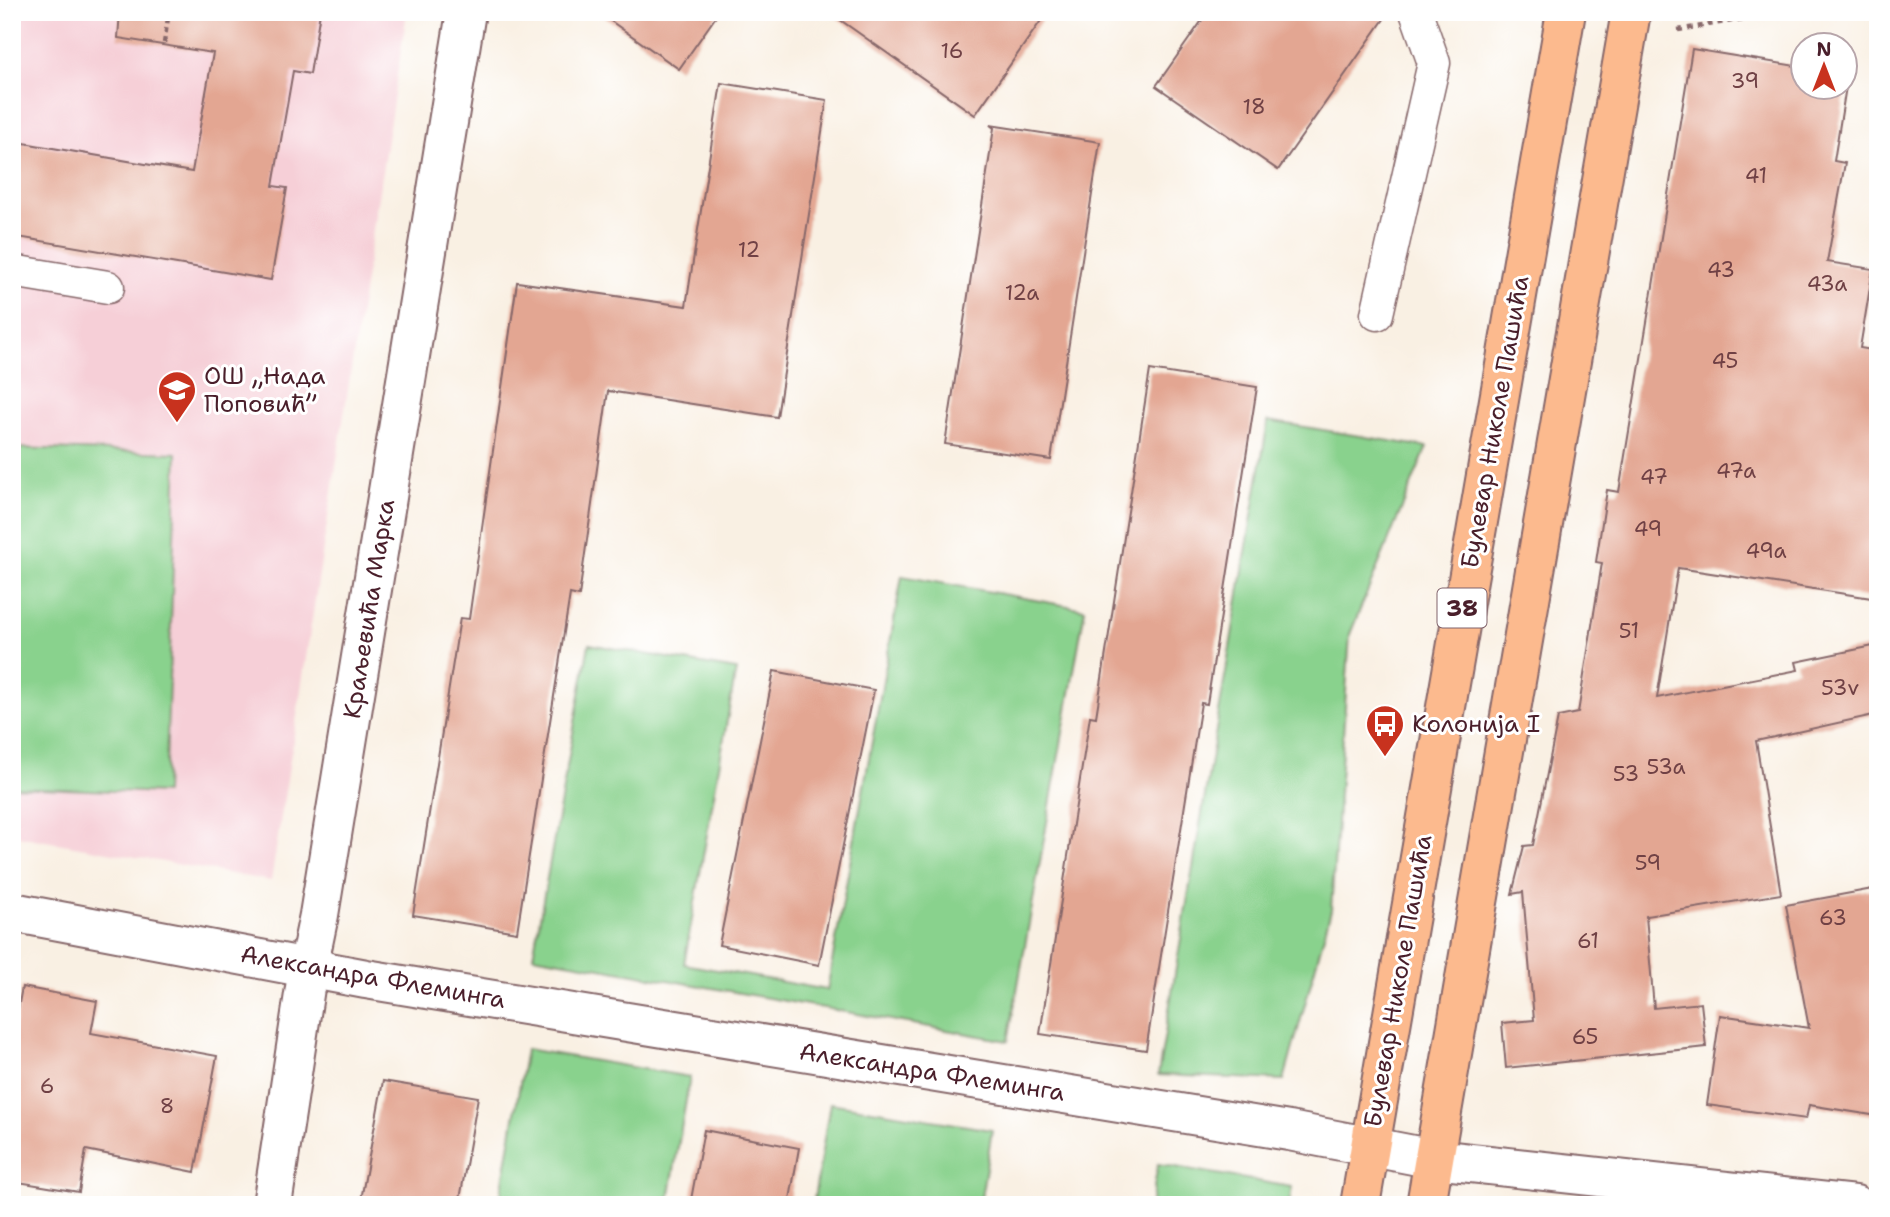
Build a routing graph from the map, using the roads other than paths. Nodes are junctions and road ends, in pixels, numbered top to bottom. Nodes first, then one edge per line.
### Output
1 (466, 12) edge
2 (1416, 12) edge
3 (1566, 12) edge
4 (1630, 18) edge
5 (12, 271) edge
6 (108, 287) dead end
7 (1377, 314) dead end
8 (12, 912) edge
9 (308, 968) junction
10 (1369, 1148) junction
11 (1434, 1159) junction
12 (272, 1205) edge
13 (1360, 1205) edge
14 (1426, 1205) edge
15 (1855, 1205) edge

1 - 9 street, Краљевића Марка
2 - 7 lane
3 - 10 main road, Булевар Николе Пашића / 38
4 - 11 main road
5 - 6 lane
8 - 9 street, Александра Флеминга
9 - 10 street, Александра Флеминга
9 - 12 street, Краљевића Марка
10 - 11 street, Александра Флеминга
10 - 13 main road, Булевар Николе Пашића / 38
11 - 14 main road
11 - 15 street, Александра Флеминга

